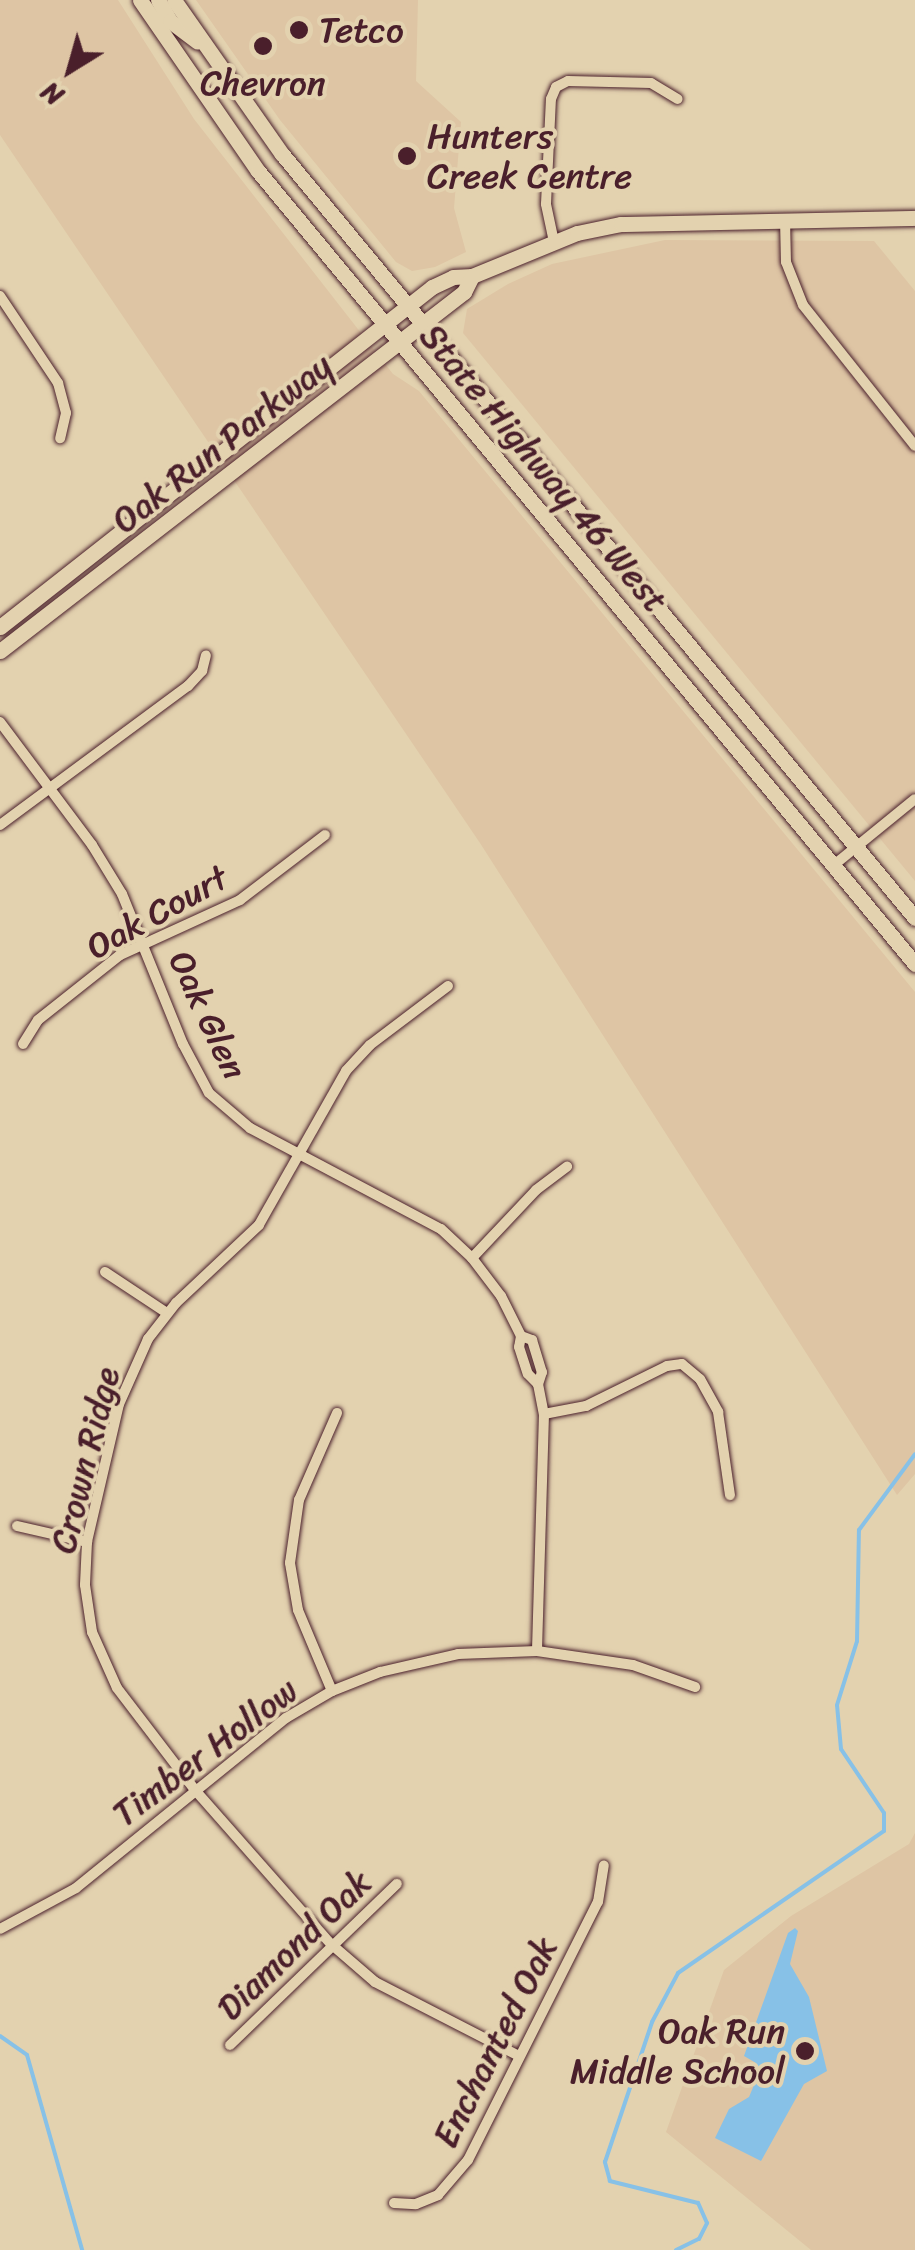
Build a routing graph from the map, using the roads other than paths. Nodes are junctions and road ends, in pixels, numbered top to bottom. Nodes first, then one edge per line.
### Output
1 (140, 0) edge
2 (158, 0) edge
3 (174, 0) edge
4 (200, 43) junction
5 (678, 99) dead end
6 (915, 218) edge
7 (784, 219) junction
8 (554, 242) junction
9 (472, 276) junction
10 (0, 296) edge
11 (408, 306) junction
12 (422, 322) junction
13 (386, 324) junction
14 (400, 341) junction
15 (60, 438) dead end
16 (915, 446) edge
17 (0, 627) edge
18 (0, 651) edge
19 (206, 655) dead end
20 (0, 722) edge
21 (52, 790) junction
22 (915, 800) edge
23 (0, 826) edge
24 (325, 835) dead end
25 (856, 847) junction
26 (834, 865) junction
27 (915, 918) edge
28 (145, 943) junction
29 (915, 964) edge
30 (448, 986) dead end
31 (23, 1044) dead end
32 (298, 1153) junction
33 (567, 1167) dead end
34 (472, 1258) junction
35 (105, 1272) dead end
36 (166, 1314) junction
37 (336, 1414) dead end
38 (544, 1414) junction
39 (730, 1495) dead end
40 (16, 1526) dead end
41 (87, 1542) junction
42 (536, 1651) junction
43 (695, 1687) dead end
44 (332, 1691) junction
45 (195, 1790) junction
46 (604, 1865) dead end
47 (397, 1884) dead end
48 (0, 1914) edge
49 (3, 1928) edge
50 (331, 1944) junction
51 (230, 2045) dead end
52 (517, 2054) junction
53 (394, 2203) dead end

1 - 13 main road, State Highway 46 West
2 - 4 main road
3 - 4 main road, State Highway 46 West
4 - 11 main road, State Highway 46 West
5 - 8 street
6 - 7 main road, Oak Run Parkway
7 - 8 main road, Oak Run Parkway
7 - 16 street
8 - 9 main road, Oak Run Parkway
9 - 11 main road, Oak Run Parkway
9 - 12 main road, Oak Run Parkway
10 - 15 street
11 - 12 main road, State Highway 46 West
11 - 13 main road, Oak Run Parkway
12 - 14 main road, Oak Run Parkway
12 - 25 main road, State Highway 46 West
13 - 14 main road, State Highway 46 West
13 - 17 main road, Oak Run Parkway
14 - 18 main road, Oak Run Parkway
14 - 26 main road, State Highway 46 West
19 - 21 street
20 - 21 street, Oak Glen
21 - 23 street
21 - 28 street, Oak Glen
22 - 25 street
24 - 28 street, Oak Court
25 - 26 street
25 - 27 main road, State Highway 46 West
26 - 29 main road, State Highway 46 West
28 - 31 street, Oak Court
28 - 32 street, Oak Glen
30 - 32 street, Crown Ridge
32 - 34 street, Oak Glen
32 - 36 street, Crown Ridge
33 - 34 street
34 - 38 street, Oak Glen
35 - 36 street
36 - 41 street, Crown Ridge
37 - 44 street
38 - 39 street
38 - 42 street, Oak Glen
40 - 41 street
41 - 45 street, Crown Ridge
42 - 43 street, Timber Hollow
42 - 44 street, Timber Hollow
44 - 45 street, Timber Hollow
45 - 49 street, Timber Hollow
45 - 50 street, Crown Ridge
46 - 52 street, Enchanted Oak
47 - 50 street, Diamond Oak
48 - 49 street
50 - 51 street, Diamond Oak
50 - 52 street, Crown Ridge
52 - 53 street, Enchanted Oak

